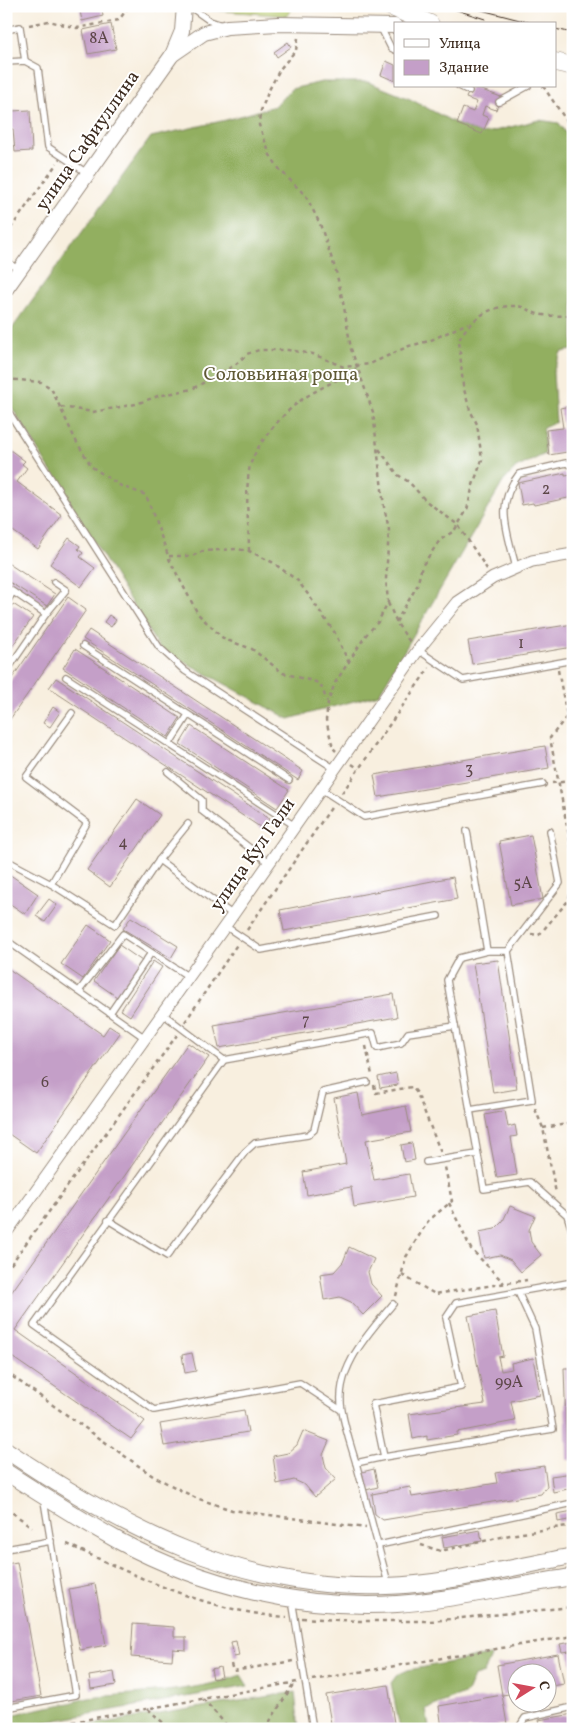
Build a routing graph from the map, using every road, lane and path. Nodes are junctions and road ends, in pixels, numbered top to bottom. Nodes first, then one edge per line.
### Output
1 (129, 6) edge
2 (147, 6) edge
3 (175, 6) edge
4 (184, 6) edge
5 (189, 6) edge
6 (390, 6) edge
7 (426, 22) edge
8 (380, 26) junction
9 (394, 26) edge
10 (227, 27) junction
11 (20, 28) junction
12 (6, 30) edge
13 (300, 31) dead end
14 (394, 50) edge
15 (172, 54) junction
16 (25, 61) junction
17 (6, 62) edge
18 (463, 88) edge
19 (525, 88) edge
20 (544, 88) edge
21 (469, 91) dead end
22 (499, 102) dead end
23 (573, 135) edge
24 (61, 157) junction
25 (88, 174) junction
26 (6, 235) edge
27 (6, 260) edge
28 (20, 271) junction
29 (6, 289) edge
30 (573, 316) edge
31 (470, 322) junction
32 (357, 367) junction
33 (6, 380) edge
34 (61, 407) junction
35 (6, 408) edge
36 (376, 443) junction
37 (573, 466) edge
38 (458, 524) junction
39 (249, 551) junction
40 (573, 554) edge
41 (168, 556) junction
42 (516, 568) junction
43 (493, 578) junction
44 (54, 582) dead end
45 (6, 587) edge
46 (14, 592) junction
47 (388, 602) junction
48 (6, 603) edge
49 (46, 614) junction
50 (396, 622) junction
51 (82, 646) dead end
52 (418, 650) junction
53 (573, 660) edge
54 (434, 661) junction
55 (349, 663) junction
56 (557, 663) junction
57 (6, 672) edge
58 (66, 677) dead end
59 (328, 702) junction
60 (72, 713) dead end
61 (188, 715) junction
62 (170, 743) junction
63 (343, 757) junction
64 (335, 769) junction
65 (168, 772) dead end
66 (289, 780) dead end
67 (573, 781) edge
68 (558, 782) junction
69 (543, 784) joint
70 (321, 789) junction
71 (337, 799) junction
72 (188, 824) dead end
73 (295, 826) junction
74 (467, 831) dead end
75 (550, 831) dead end
76 (573, 857) edge
77 (6, 860) edge
78 (159, 860) junction
79 (269, 863) junction
80 (51, 884) junction
81 (573, 887) edge
82 (233, 915) junction
83 (438, 916) dead end
84 (225, 926) junction
85 (522, 933) junction
86 (242, 937) junction
87 (6, 940) edge
88 (487, 951) junction
89 (508, 951) junction
90 (151, 953) junction
91 (189, 977) junction
92 (79, 991) junction
93 (110, 1013) junction
94 (163, 1014) junction
95 (454, 1026) junction
96 (181, 1028) junction
97 (365, 1034) junction
98 (146, 1038) junction
99 (224, 1060) junction
100 (367, 1082) dead end
101 (532, 1100) junction
102 (470, 1110) junction
103 (573, 1123) edge
104 (543, 1128) junction
105 (478, 1154) junction
106 (444, 1159) junction
107 (426, 1162) dead end
108 (449, 1203) junction
109 (558, 1206) junction
110 (108, 1220) junction
111 (6, 1233) edge
112 (573, 1234) edge
113 (6, 1270) edge
114 (402, 1275) junction
115 (534, 1279) dead end
116 (573, 1282) edge
117 (505, 1283) junction
118 (518, 1292) junction
119 (392, 1304) joint
120 (6, 1372) edge
121 (341, 1410) junction
122 (6, 1450) edge
123 (384, 1457) junction
124 (356, 1463) junction
125 (6, 1472) edge
126 (43, 1496) junction
127 (573, 1503) edge
128 (6, 1508) edge
129 (573, 1525) edge
130 (32, 1527) dead end
131 (374, 1529) junction
132 (406, 1540) junction
133 (51, 1541) junction
134 (379, 1545) junction
135 (6, 1549) edge
136 (573, 1556) edge
137 (573, 1577) edge
138 (389, 1586) junction
139 (292, 1599) junction
140 (302, 1660) junction
141 (231, 1664) dead end
142 (294, 1683) dead end
143 (203, 1699) dead end
144 (573, 1707) edge
145 (6, 1708) edge
146 (148, 1709) dead end
147 (170, 1729) edge
148 (230, 1729) edge
149 (265, 1729) edge
150 (313, 1729) edge
151 (518, 1729) edge

1 - 11 path
2 - 3 path
4 - 15 street, улица Сафиуллина
5 - 10 lane
6 - 7 main road
8 - 9 street
8 - 10 street
8 - 14 lane
10 - 15 street
11 - 12 lane
11 - 16 lane
13 - 32 path
15 - 25 street, улица Сафиуллина
16 - 17 lane
16 - 24 lane
18 - 21 lane
19 - 22 lane
20 - 23 path
24 - 25 lane
24 - 26 path
25 - 28 street, улица Сафиуллина
27 - 28 lane
28 - 29 street, улица Сафиуллина
30 - 31 path
31 - 32 path
31 - 38 path
32 - 34 path
32 - 36 path
32 - 39 path
33 - 34 path
34 - 41 path
35 - 64 lane
36 - 38 path
36 - 47 path
37 - 42 lane
38 - 43 path
38 - 50 path
39 - 41 path
39 - 55 path
40 - 42 street, улица Кул Гали
41 - 59 path
42 - 43 street, улица Кул Гали
43 - 52 street, улица Кул Гали
44 - 49 lane
45 - 46 lane
46 - 48 lane
46 - 49 lane
47 - 50 path
47 - 55 path
49 - 57 lane
50 - 52 path
51 - 61 lane
52 - 54 lane
52 - 63 street, улица Кул Гали
53 - 56 lane
54 - 56 lane
54 - 71 path
55 - 59 path
56 - 68 path
58 - 62 lane
59 - 63 path
60 - 80 lane
61 - 62 lane
61 - 66 lane
62 - 73 lane
63 - 64 street, улица Кул Гали
64 - 70 street, улица Кул Гали
65 - 79 lane
67 - 68 path
68 - 69 path
68 - 76 path
69 - 71 lane
70 - 71 lane
70 - 73 street, улица Кул Гали
71 - 86 path
72 - 78 lane
73 - 79 street, улица Кул Гали
74 - 88 lane
75 - 85 lane
77 - 80 lane
78 - 80 lane
78 - 82 lane
79 - 82 street, улица Кул Гали
81 - 85 path
82 - 84 street, улица Кул Гали
83 - 86 lane
84 - 86 lane
84 - 91 street, улица Кул Гали
85 - 89 lane
86 - 96 path
87 - 92 lane
88 - 89 lane
88 - 95 lane
89 - 101 lane
90 - 91 lane
90 - 92 lane
90 - 93 lane
91 - 94 street, улица Кул Гали
92 - 93 lane
93 - 98 lane
94 - 96 lane
94 - 98 street, улица Кул Гали
95 - 97 lane
95 - 102 lane
96 - 99 lane
96 - 113 path
97 - 99 lane
97 - 106 path
98 - 111 street, улица Кул Гали
99 - 110 lane
100 - 110 lane
101 - 102 lane
101 - 104 path
102 - 105 lane
103 - 104 path
104 - 109 path
105 - 106 lane
105 - 109 lane
106 - 107 lane
106 - 108 path
108 - 114 path
108 - 117 path
109 - 112 lane
110 - 121 lane
114 - 117 path
114 - 119 path
115 - 117 path
116 - 118 lane
118 - 123 lane
118 - 123 lane
119 - 121 lane
120 - 131 path
121 - 124 lane
122 - 138 main road
123 - 124 lane
124 - 131 lane
125 - 126 main road
126 - 133 lane
126 - 139 main road
127 - 132 lane
128 - 130 path
129 - 132 path
131 - 134 lane
132 - 134 lane
133 - 135 lane
133 - 145 lane
134 - 138 lane
136 - 138 main road
137 - 139 main road
139 - 140 lane
140 - 141 path
140 - 150 lane
142 - 149 path
143 - 148 path
144 - 151 lane
146 - 147 path

